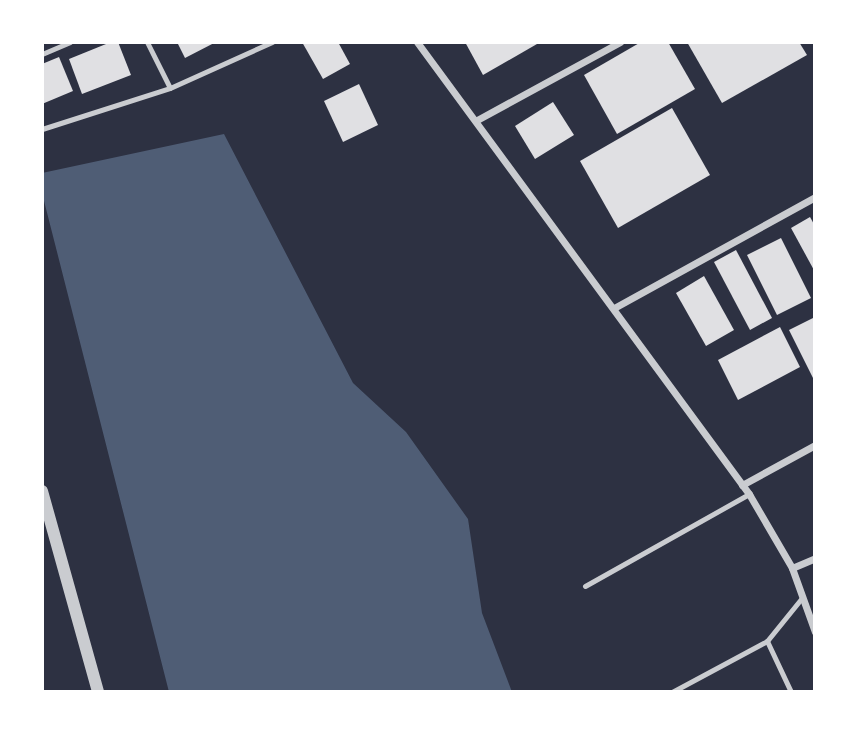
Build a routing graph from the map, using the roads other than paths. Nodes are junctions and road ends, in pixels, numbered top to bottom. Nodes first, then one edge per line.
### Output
1 (69, 42) edge
2 (148, 42) edge
3 (272, 42) edge
4 (417, 42) edge
5 (621, 42) edge
6 (42, 54) edge
7 (170, 88) junction
8 (477, 120) junction
9 (42, 129) edge
10 (815, 197) edge
11 (614, 308) junction
12 (815, 445) edge
13 (742, 485) junction
14 (42, 491) edge
15 (749, 495) junction
16 (815, 558) edge
17 (792, 569) junction
18 (584, 586) dead end
19 (801, 599) junction
20 (815, 632) edge
21 (767, 641) junction
22 (98, 692) edge
23 (672, 692) edge
24 (791, 692) edge

1 - 6 lane
2 - 7 lane
3 - 7 lane
4 - 8 street
5 - 8 street
7 - 9 lane
8 - 11 street
10 - 11 street
11 - 13 street
12 - 13 street
13 - 15 street
14 - 22 street
15 - 17 street
15 - 18 lane
16 - 17 street
17 - 19 street
19 - 20 street
19 - 21 lane
21 - 23 lane
21 - 24 lane

